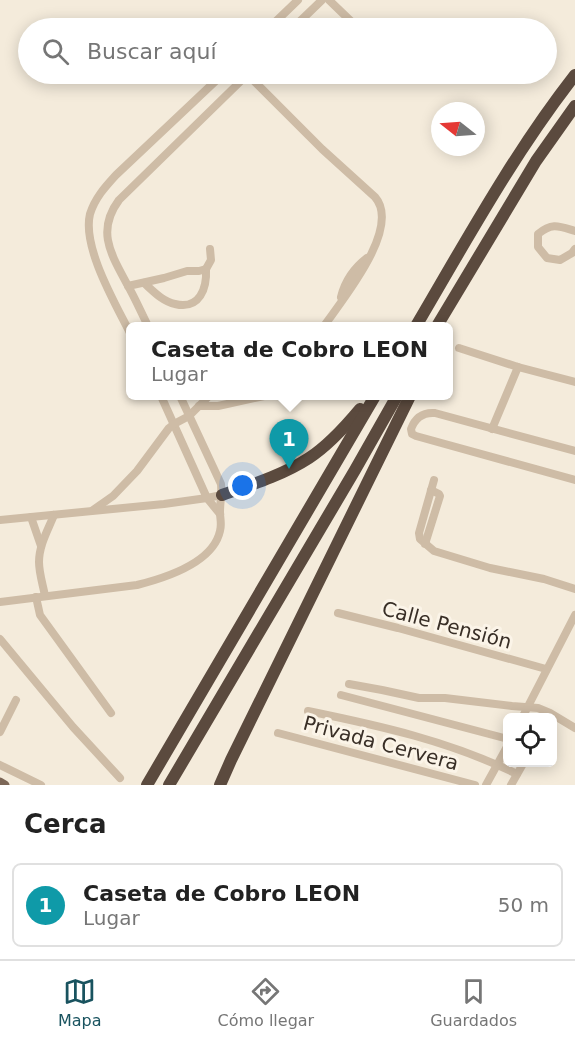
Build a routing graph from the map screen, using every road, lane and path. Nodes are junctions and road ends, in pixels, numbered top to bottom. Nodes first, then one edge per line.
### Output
1 (298, 0) edge
2 (328, 0) edge
3 (318, 2) edge
4 (279, 18) edge
5 (303, 18) edge
6 (347, 18) edge
7 (575, 75) edge
8 (212, 84) edge
9 (238, 84) edge
10 (258, 84) edge
11 (575, 106) edge
12 (185, 110) junction
13 (197, 123) junction
14 (485, 207) junction
15 (575, 231) edge
16 (210, 249) dead end
17 (575, 249) edge
18 (206, 268) junction
19 (144, 283) junction
20 (128, 286) junction
21 (146, 322) edge
22 (329, 322) edge
23 (412, 322) edge
24 (419, 322) edge
25 (440, 322) edge
26 (126, 325) edge
27 (459, 348) dead end
28 (518, 367) junction
29 (575, 382) edge
30 (163, 400) edge
31 (182, 400) edge
32 (205, 400) edge
33 (246, 400) edge
34 (367, 400) edge
35 (373, 400) edge
36 (395, 400) edge
37 (408, 400) edge
38 (199, 406) junction
39 (189, 416) junction
40 (174, 424) junction
41 (492, 429) junction
42 (575, 452) edge
43 (434, 480) dead end
44 (575, 480) edge
45 (222, 495) junction
46 (207, 498) junction
47 (92, 510) junction
48 (220, 514) junction
49 (54, 515) junction
50 (31, 517) junction
51 (0, 520) edge
52 (41, 546) junction
53 (575, 589) edge
54 (45, 596) junction
55 (36, 597) junction
56 (0, 602) edge
57 (338, 614) dead end
58 (575, 615) edge
59 (0, 639) edge
60 (546, 669) junction
61 (349, 684) dead end
62 (341, 695) dead end
63 (16, 700) dead end
64 (527, 707) junction
65 (308, 711) dead end
66 (111, 713) dead end
67 (524, 713) edge
68 (575, 728) edge
69 (0, 732) edge
70 (278, 733) dead end
71 (503, 738) edge
72 (503, 753) edge
73 (498, 764) junction
74 (0, 765) edge
75 (521, 767) edge
76 (517, 774) junction
77 (120, 778) dead end
78 (0, 782) edge
79 (148, 783) edge
80 (5, 785) edge
81 (41, 785) edge
82 (169, 785) edge
83 (220, 785) edge
84 (475, 785) edge
85 (486, 785) edge
86 (512, 785) edge

1 - 4 street
2 - 6 street
3 - 5 street
7 - 14 highway
8 - 12 street
9 - 13 street
10 - 22 street
11 - 25 highway
12 - 13 street
12 - 26 street
13 - 20 street
14 - 23 highway
14 - 24 highway
15 - 17 street
16 - 18 street
18 - 19 street
18 - 19 street
19 - 20 street
20 - 21 street
27 - 28 street
28 - 29 street
28 - 41 street
30 - 40 street
31 - 39 street
32 - 38 street
33 - 38 street
34 - 45 highway
35 - 79 highway
36 - 82 highway
37 - 83 highway
38 - 39 street
39 - 40 street
39 - 45 street
40 - 46 street
40 - 47 street
41 - 42 street
41 - 44 street
43 - 53 street
45 - 46 street
45 - 48 street
46 - 47 street
46 - 48 street
47 - 49 street
48 - 54 street
49 - 50 street
49 - 52 street
50 - 51 street
50 - 52 street
52 - 54 street
54 - 55 street
55 - 56 street
55 - 66 street
57 - 60 street, Calle Pensión
58 - 60 street
59 - 77 street
60 - 64 street
61 - 64 street
62 - 71 street
63 - 69 street
64 - 67 street
64 - 68 street
65 - 73 street
70 - 84 street, Privada Cervera
72 - 73 street
73 - 76 street
73 - 85 street
74 - 81 street
75 - 76 street
76 - 86 street
78 - 80 main road

